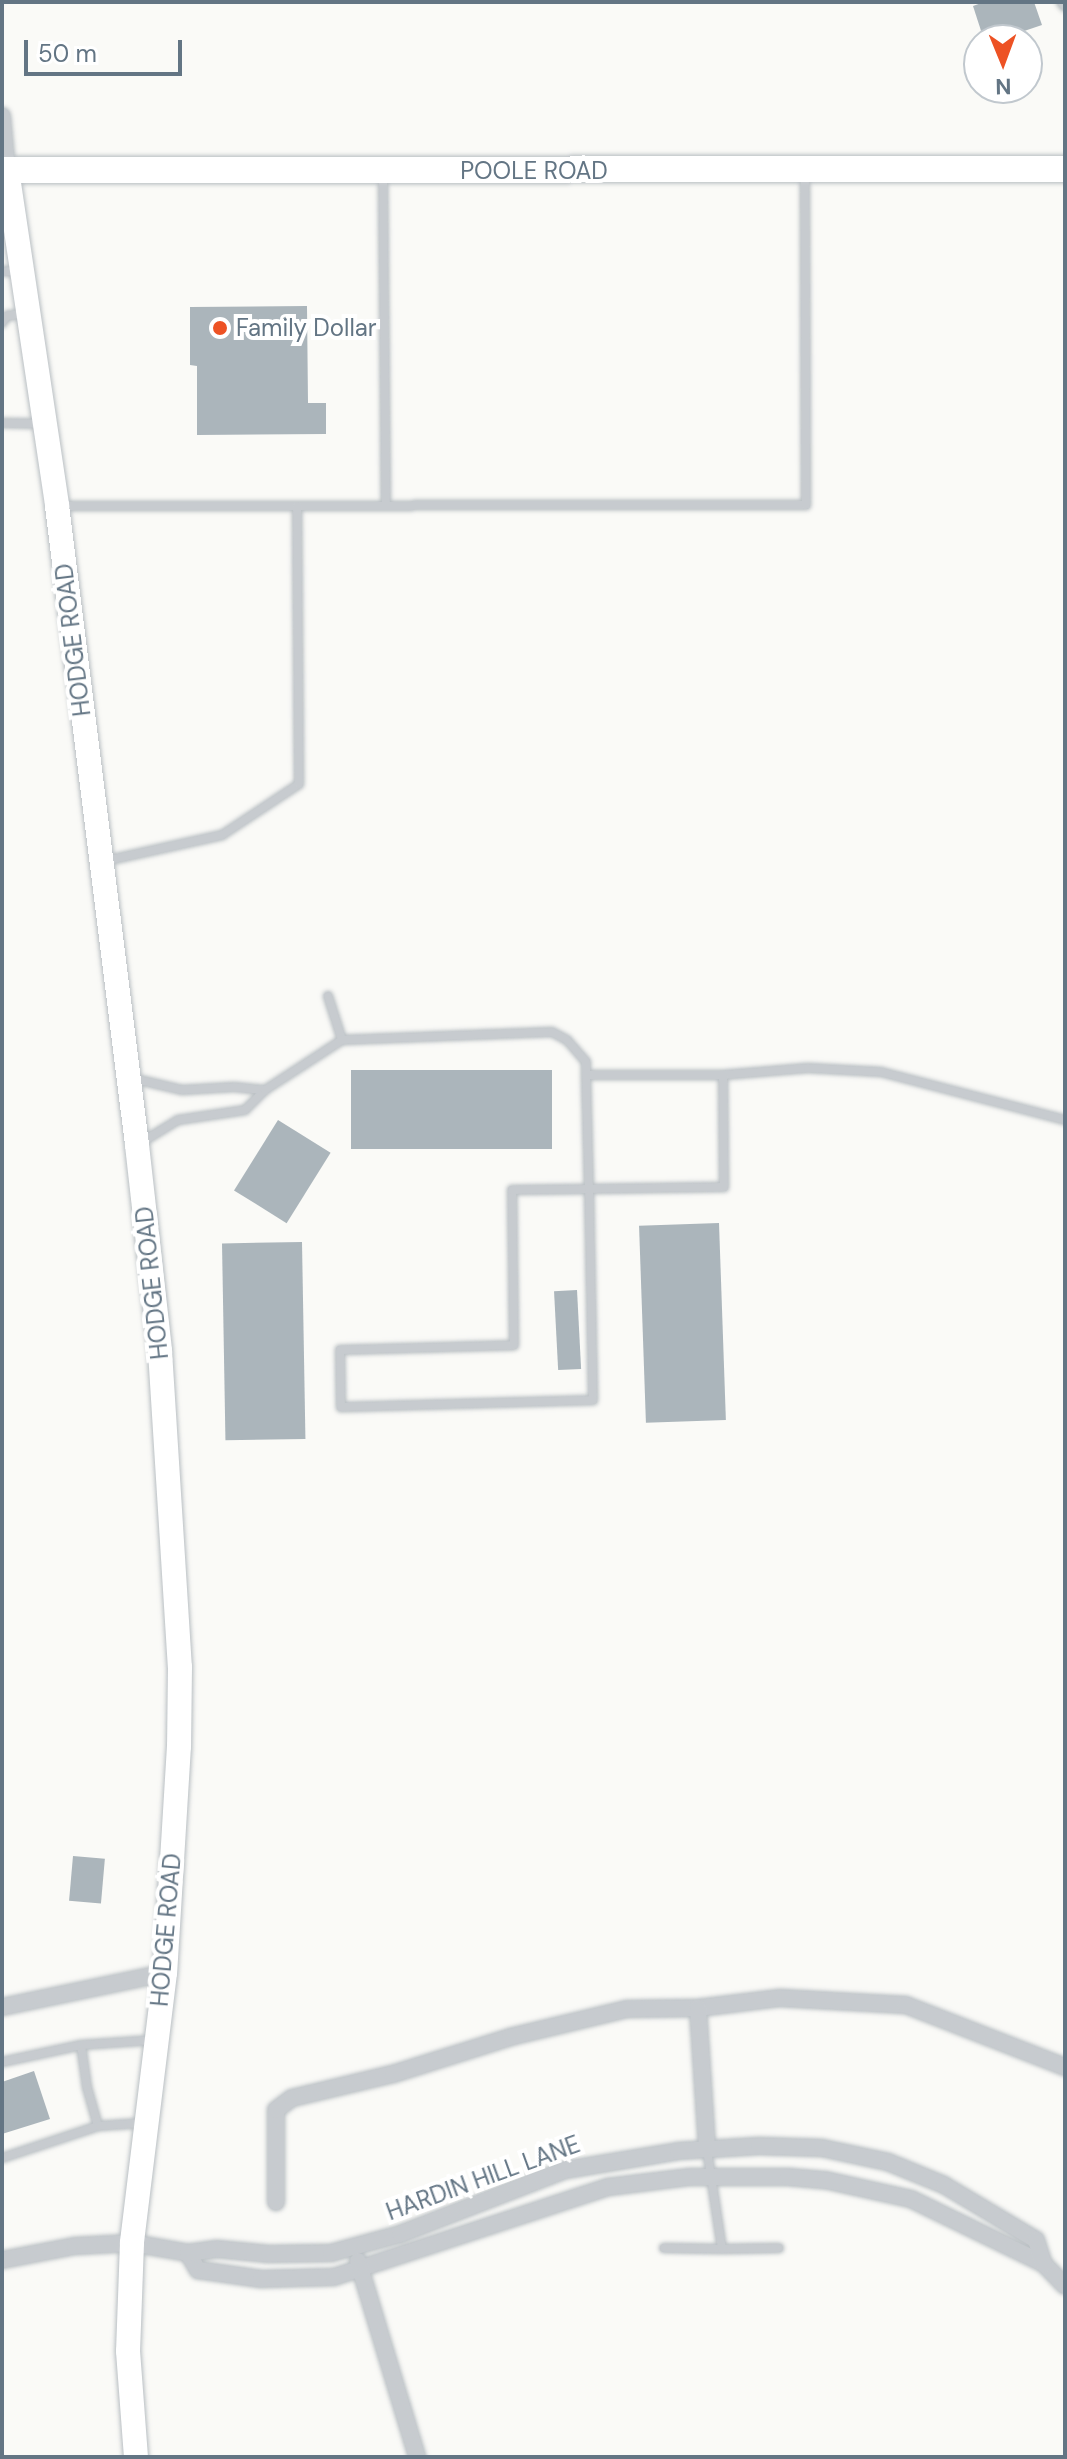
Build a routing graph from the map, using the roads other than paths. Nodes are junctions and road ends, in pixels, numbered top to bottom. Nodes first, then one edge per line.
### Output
1 (1061, 2) edge
2 (1065, 7) edge
3 (2, 116) edge
4 (1065, 169) edge
5 (4, 170) edge
6 (383, 171) junction
7 (805, 171) junction
8 (13, 272) edge
9 (30, 312) junction
10 (2, 323) edge
11 (2, 423) edge
12 (46, 424) junction
13 (57, 506) junction
14 (297, 506) junction
15 (386, 506) junction
16 (100, 862) junction
17 (328, 996) dead end
18 (342, 1040) junction
19 (586, 1075) junction
20 (723, 1075) junction
21 (129, 1078) junction
22 (265, 1090) junction
23 (1065, 1120) edge
24 (137, 1145) junction
25 (589, 1189) junction
26 (165, 1973) junction
27 (2, 2007) edge
28 (698, 2008) junction
29 (156, 2040) junction
30 (81, 2045) junction
31 (2, 2062) edge
32 (1065, 2067) edge
33 (147, 2122) junction
34 (98, 2126) junction
35 (707, 2149) junction
36 (2, 2158) edge
37 (713, 2178) junction
38 (276, 2202) dead end
39 (132, 2243) junction
40 (354, 2248) junction
41 (664, 2248) dead end
42 (779, 2248) dead end
43 (722, 2249) junction
44 (188, 2253) junction
45 (2, 2260) edge
46 (1044, 2264) junction
47 (361, 2270) junction
48 (1065, 2285) edge
49 (136, 2457) edge
50 (417, 2457) edge

1 - 2 lane
3 - 5 street, HODGE ROAD
4 - 7 main road, POOLE ROAD
5 - 6 main road, POOLE ROAD
5 - 8 main road, HODGE ROAD
6 - 7 main road, POOLE ROAD
6 - 15 lane
7 - 15 lane
8 - 9 main road, HODGE ROAD
9 - 10 lane
9 - 12 main road, HODGE ROAD
11 - 12 lane
12 - 13 main road, HODGE ROAD
13 - 14 lane
13 - 16 main road, HODGE ROAD
14 - 15 lane
14 - 16 lane
16 - 21 main road, HODGE ROAD
17 - 18 lane
18 - 19 lane
18 - 22 lane
19 - 20 lane
19 - 25 lane
20 - 23 lane
20 - 25 lane
21 - 22 lane
21 - 24 main road, HODGE ROAD
22 - 24 lane
24 - 26 main road, HODGE ROAD
25 - 25 lane
26 - 27 street
26 - 29 main road, HODGE ROAD
28 - 32 street
28 - 35 street
28 - 38 street
29 - 30 lane
29 - 33 main road, HODGE ROAD
30 - 31 lane
30 - 34 lane
33 - 34 lane
33 - 39 main road, HODGE ROAD
34 - 36 lane
35 - 37 lane
35 - 40 street, HARDIN HILL LANE
35 - 46 street, HARDIN HILL LANE
37 - 43 lane
37 - 46 street, HARDIN HILL LANE
37 - 47 street, HARDIN HILL LANE
39 - 44 street, HARDIN HILL LANE
39 - 45 street, HARDIN HILL LANE
39 - 49 main road, HODGE ROAD
40 - 44 street, HARDIN HILL LANE
40 - 47 street
41 - 43 lane
42 - 43 lane
44 - 47 street, HARDIN HILL LANE
46 - 48 street, HARDIN HILL LANE
47 - 50 street

